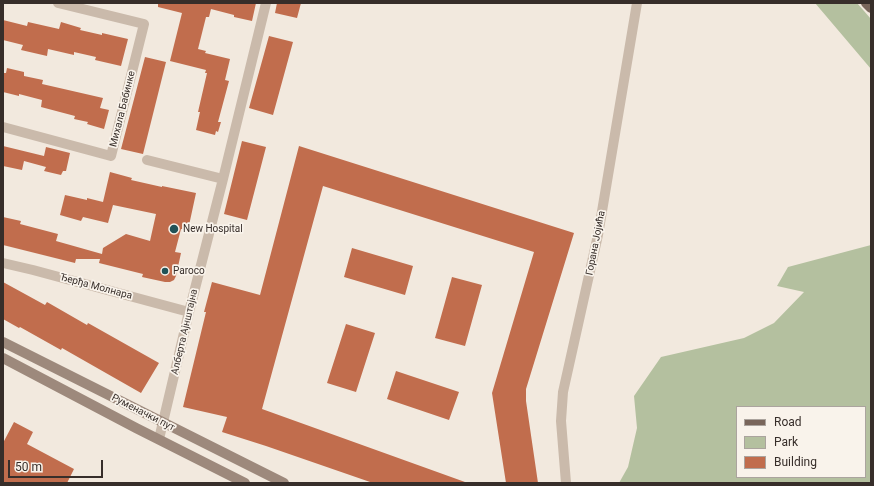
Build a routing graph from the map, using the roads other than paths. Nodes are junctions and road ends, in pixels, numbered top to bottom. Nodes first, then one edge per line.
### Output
1 (58, 3) edge
2 (266, 3) edge
3 (637, 3) edge
4 (866, 3) edge
5 (871, 8) edge
6 (3, 126) edge
7 (147, 160) dead end
8 (223, 179) junction
9 (3, 263) edge
10 (189, 312) junction
11 (3, 342) edge
12 (3, 358) edge
13 (163, 423) junction
14 (159, 439) junction
15 (245, 483) edge
16 (284, 483) edge
17 (566, 483) edge

1 - 6 street, Михала Бабинке
2 - 8 street, Алберта Ајнштајна
3 - 17 street, Горана Јојића
4 - 5 main road
7 - 8 street
8 - 10 street, Алберта Ајнштајна
9 - 10 street, Ђерђа Молнара
10 - 13 street, Алберта Ајнштајна
11 - 13 main road, Руменачки пут
12 - 14 main road, Руменачки пут
13 - 14 street, Алберта Ајнштајна
13 - 16 main road, Руменачки пут
14 - 15 main road, Руменачки пут

